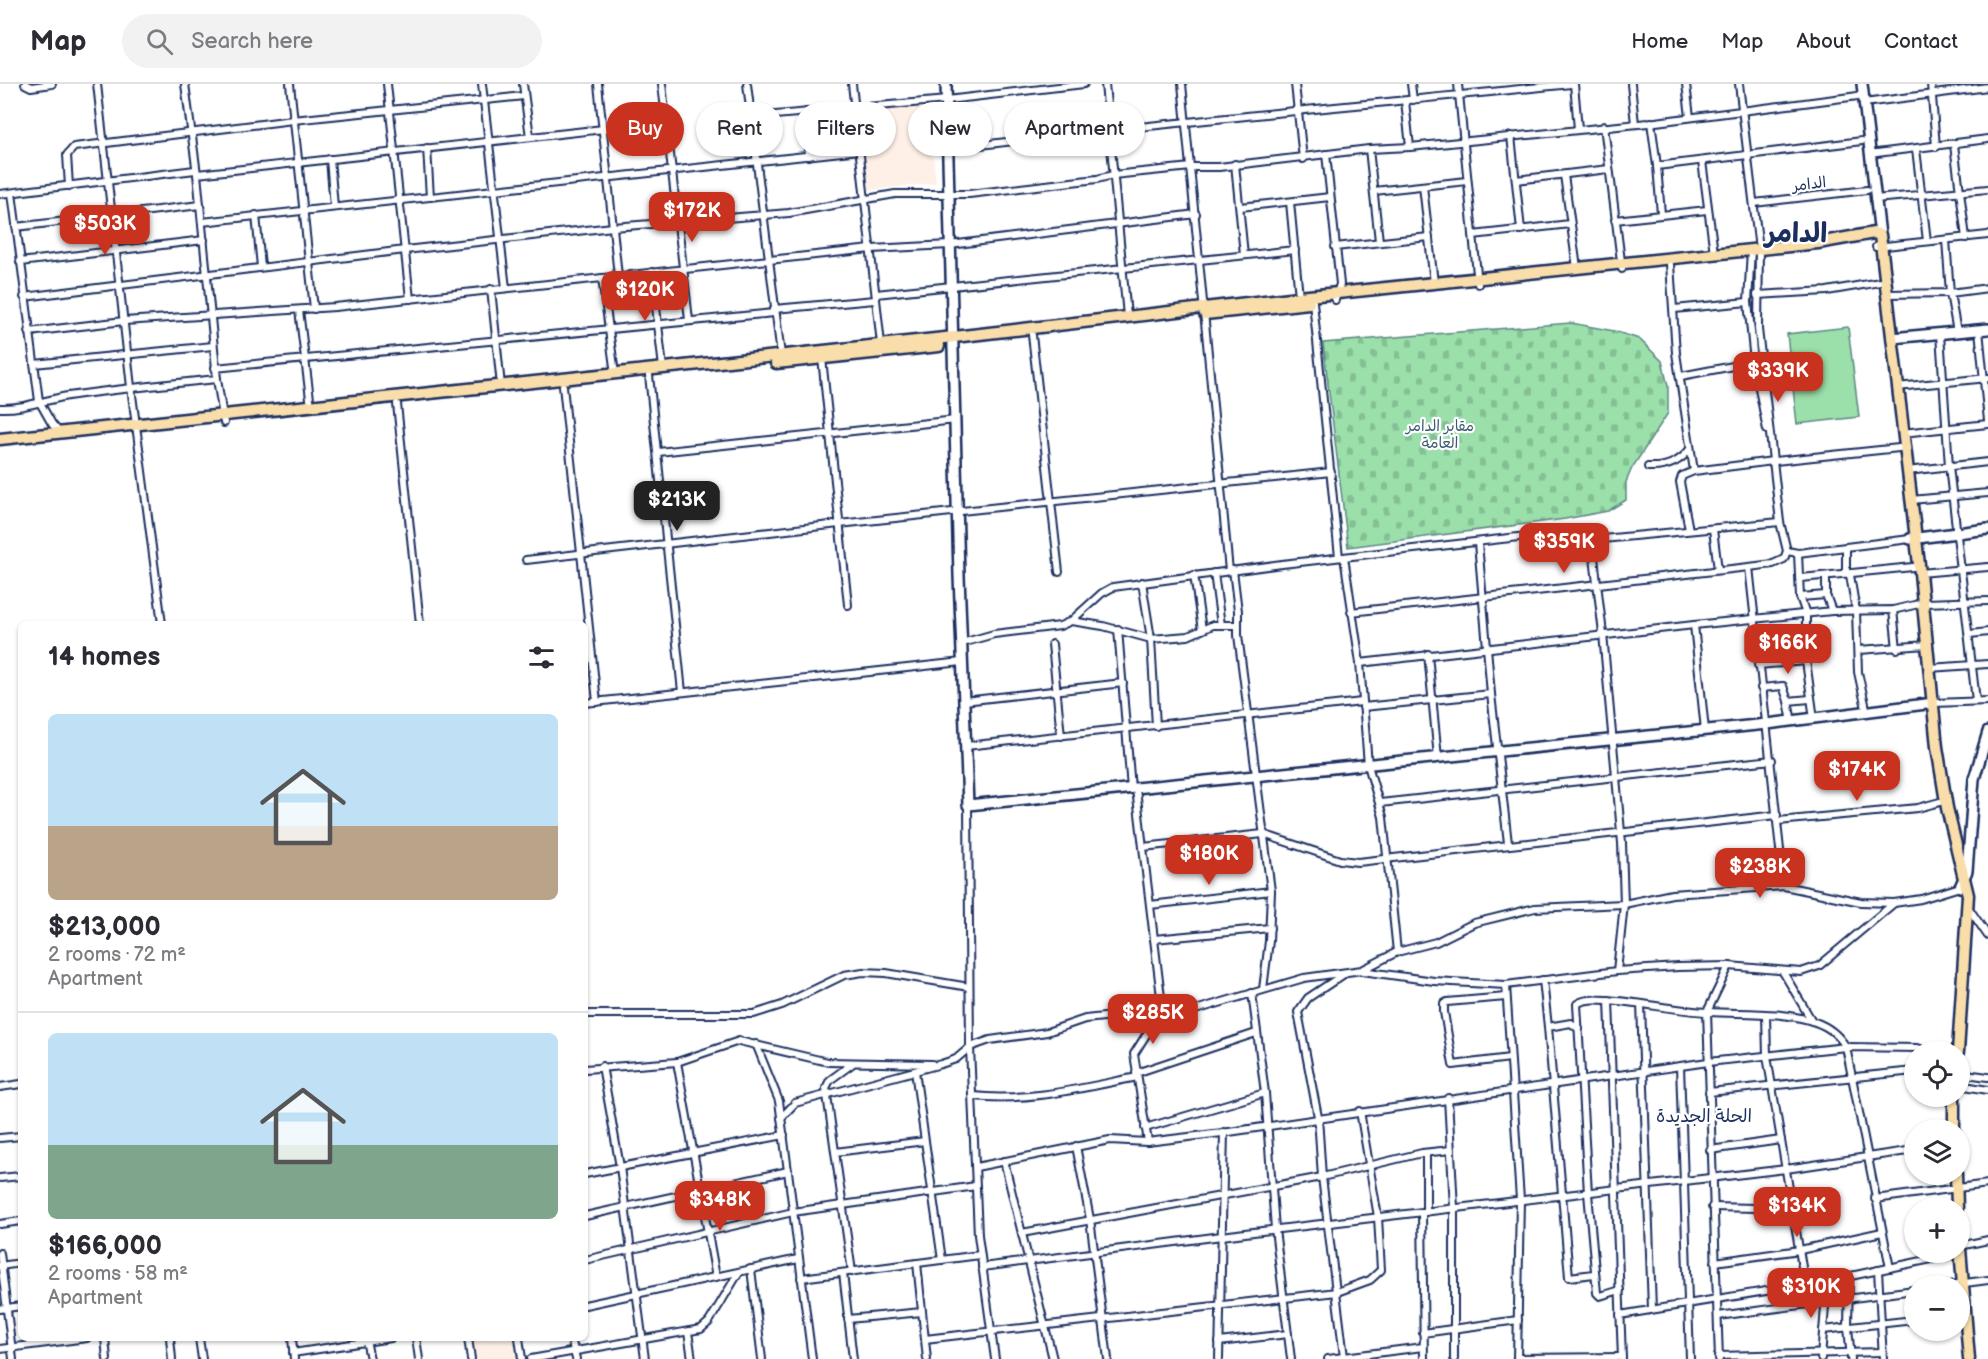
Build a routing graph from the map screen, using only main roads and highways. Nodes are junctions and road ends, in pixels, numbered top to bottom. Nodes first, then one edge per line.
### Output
1 (1878, 240) junction
2 (1755, 253) junction
3 (1622, 266) junction
4 (1478, 281) junction
5 (1335, 297) junction
6 (1206, 310) junction
7 (954, 341) junction
8 (224, 420) junction
9 (137, 428) junction
10 (0, 439) edge
11 (0, 446) edge
12 (1912, 538) junction
13 (1935, 747) junction
14 (1964, 888) junction
15 (1959, 1041) edge
16 (1966, 1341) edge
17 (1968, 1359) edge

1 - 2 main road
1 - 12 main road
1 - 12 main road
2 - 3 main road
2 - 3 main road
3 - 4 main road
3 - 4 main road
4 - 5 main road
4 - 5 main road
5 - 6 main road
5 - 6 main road
6 - 7 main road
6 - 7 main road
7 - 8 main road
7 - 8 main road
8 - 9 main road
9 - 10 main road
9 - 11 main road
12 - 13 main road
13 - 14 main road
13 - 14 main road
14 - 15 main road
16 - 17 main road

